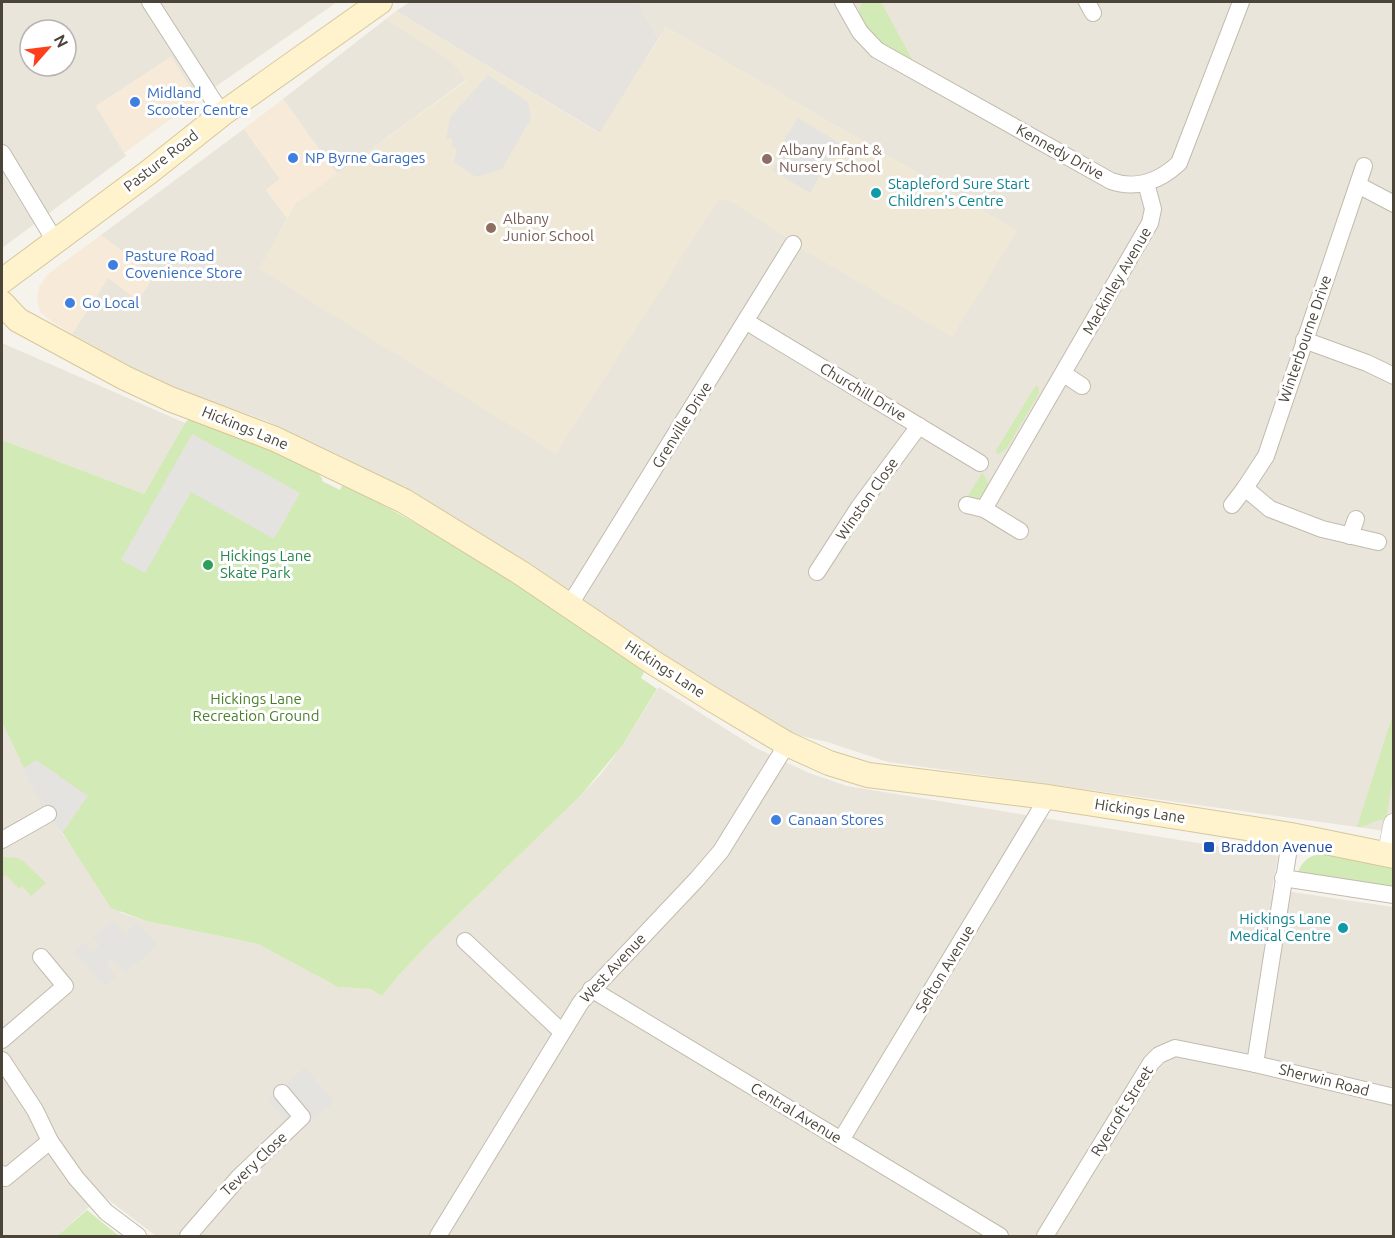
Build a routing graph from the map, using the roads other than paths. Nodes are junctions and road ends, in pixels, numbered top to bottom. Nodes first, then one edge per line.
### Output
1 (150, 2) edge
2 (380, 2) edge
3 (843, 2) edge
4 (1241, 2) edge
5 (222, 114) junction
6 (2, 153) edge
7 (1364, 166) dead end
8 (1146, 183) junction
9 (1358, 185) junction
10 (1394, 204) edge
11 (55, 241) junction
12 (794, 244) dead end
13 (2, 281) edge
14 (2, 303) edge
15 (747, 322) junction
16 (1304, 340) junction
17 (1064, 375) junction
18 (1394, 376) edge
19 (1082, 386) dead end
20 (919, 426) junction
21 (980, 463) dead end
22 (1245, 488) junction
23 (967, 505) dead end
24 (1232, 505) dead end
25 (984, 510) junction
26 (1356, 519) dead end
27 (1020, 531) dead end
28 (1350, 536) junction
29 (1378, 542) dead end
30 (817, 573) dead end
31 (568, 606) junction
32 (787, 744) junction
33 (1048, 797) junction
34 (48, 814) dead end
35 (1394, 824) edge
36 (1291, 835) junction
37 (2, 840) edge
38 (1391, 855) edge
39 (1283, 878) junction
40 (1394, 896) edge
41 (465, 941) dead end
42 (41, 957) dead end
43 (591, 989) junction
44 (562, 1032) junction
45 (2, 1040) edge
46 (2, 1060) edge
47 (1255, 1064) junction
48 (282, 1093) dead end
49 (1394, 1097) edge
50 (841, 1140) junction
51 (50, 1141) junction
52 (2, 1174) edge
53 (138, 1236) edge
54 (188, 1236) edge
55 (438, 1236) edge
56 (1000, 1236) edge
57 (1045, 1236) edge

1 - 5 street
2 - 5 main road, Pasture Road
3 - 8 street, Kennedy Drive
4 - 8 street
5 - 11 main road, Pasture Road
6 - 11 street
7 - 9 street, Winterbourne Drive
8 - 17 street, Mackinley Avenue
9 - 10 street
9 - 16 street, Winterbourne Drive
11 - 13 main road, Pasture Road
12 - 15 street, Grenville Drive
14 - 31 main road, Hickings Lane
15 - 20 street, Churchill Drive
15 - 31 street, Grenville Drive
16 - 18 street
16 - 22 street, Winterbourne Drive
17 - 19 street
17 - 25 street, Mackinley Avenue
20 - 21 street, Churchill Drive
20 - 30 street, Winston Close
22 - 24 street, Winterbourne Drive
22 - 28 street
23 - 25 street
25 - 27 street
26 - 28 street
28 - 29 street
31 - 32 main road, Hickings Lane
32 - 33 main road, Hickings Lane
32 - 43 street, West Avenue
33 - 36 main road, Hickings Lane
33 - 50 street, Sefton Avenue
34 - 37 street
35 - 38 street
36 - 38 main road, Hickings Lane
36 - 39 street
39 - 40 street
39 - 47 street
41 - 44 street
42 - 45 street
43 - 44 street, West Avenue
43 - 50 street, Central Avenue
44 - 55 street, West Avenue
46 - 51 street
47 - 49 street, Sherwin Road
47 - 57 street, Ryecroft Street
48 - 54 street, Tevery Close
50 - 56 street, Central Avenue
51 - 52 street
51 - 53 street

